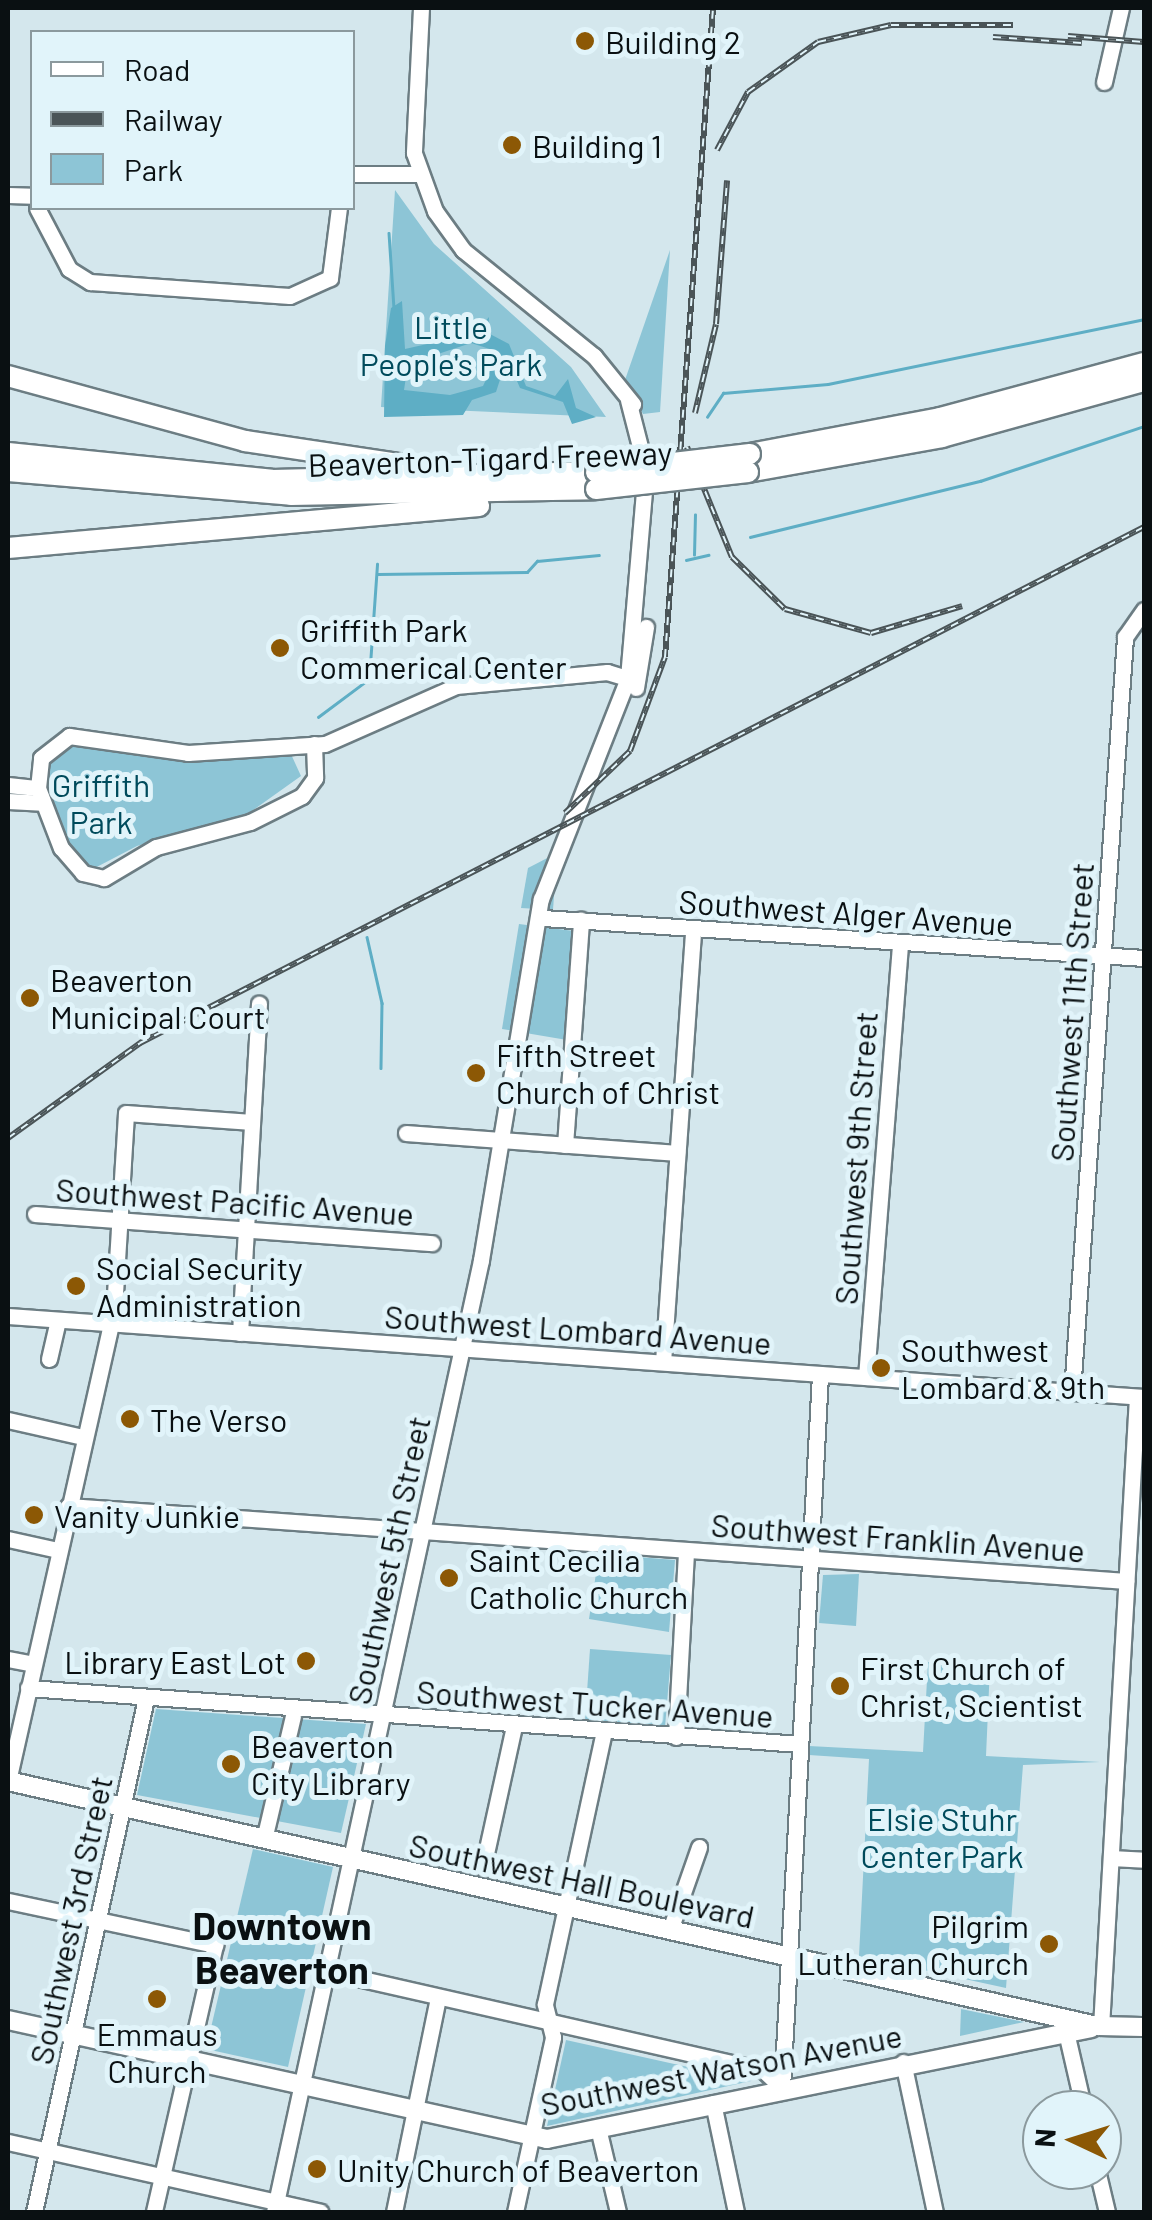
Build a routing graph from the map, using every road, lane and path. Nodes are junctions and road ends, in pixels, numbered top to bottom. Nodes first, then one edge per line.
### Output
1 (421, 8) edge
2 (1120, 8) edge
3 (1104, 82) dead end
4 (355, 174) edge
5 (418, 174) junction
6 (37, 210) edge
7 (339, 210) edge
8 (1144, 364) edge
9 (8, 376) edge
10 (1138, 385) edge
11 (8, 453) edge
12 (749, 463) junction
13 (8, 471) edge
14 (468, 479) junction
15 (596, 481) junction
16 (570, 492) junction
17 (8, 548) edge
18 (1144, 610) edge
19 (633, 680) junction
20 (314, 744) junction
21 (8, 785) edge
22 (39, 795) junction
23 (8, 801) edge
24 (543, 918) junction
25 (581, 920) junction
26 (693, 929) junction
27 (900, 943) junction
28 (1103, 955) junction
29 (1144, 958) edge
30 (259, 1004) dead end
31 (252, 1122) junction
32 (406, 1133) dead end
33 (503, 1140) junction
34 (566, 1145) junction
35 (678, 1153) junction
36 (35, 1214) dead end
37 (120, 1220) junction
38 (248, 1228) junction
39 (432, 1242) dead end
40 (8, 1316) edge
41 (58, 1320) junction
42 (110, 1324) junction
43 (240, 1333) junction
44 (463, 1348) junction
45 (50, 1360) dead end
46 (663, 1362) junction
47 (820, 1374) junction
48 (866, 1377) junction
49 (1072, 1392) junction
50 (1141, 1397) edge
51 (8, 1420) edge
52 (83, 1437) junction
53 (68, 1506) junction
54 (421, 1532) junction
55 (8, 1539) edge
56 (1136, 1545) edge
57 (58, 1550) junction
58 (686, 1550) junction
59 (811, 1559) junction
60 (1126, 1581) junction
61 (8, 1659) edge
62 (33, 1664) junction
63 (28, 1688) junction
64 (146, 1698) junction
65 (293, 1716) dead end
66 (382, 1717) junction
67 (514, 1726) junction
68 (604, 1732) junction
69 (676, 1737) junction
70 (800, 1744) junction
71 (8, 1781) edge
72 (123, 1807) junction
73 (266, 1831) dead end
74 (699, 1847) dead end
75 (1111, 1858) junction
76 (352, 1860) junction
77 (1144, 1860) edge
78 (483, 1867) dead end
79 (8, 1901) edge
80 (565, 1907) junction
81 (98, 1921) junction
82 (670, 1930) junction
83 (789, 1957) junction
84 (327, 1972) junction
85 (438, 1997) junction
86 (1010, 2006) junction
87 (8, 2020) edge
88 (549, 2022) junction
89 (1099, 2026) junction
90 (1144, 2027) edge
91 (1066, 2032) junction
92 (73, 2034) junction
93 (1007, 2040) junction
94 (189, 2061) junction
95 (903, 2062) junction
96 (303, 2086) junction
97 (782, 2088) junction
98 (1079, 2090) edge
99 (713, 2103) junction
100 (417, 2111) junction
101 (598, 2128) junction
102 (532, 2138) junction
103 (8, 2142) edge
104 (46, 2152) junction
105 (162, 2176) junction
106 (275, 2208) edge
107 (34, 2212) edge
108 (154, 2212) edge
109 (320, 2212) edge
110 (394, 2212) edge
111 (515, 2212) edge
112 (618, 2212) edge
113 (736, 2212) edge
114 (935, 2212) edge

1 - 5 street
2 - 3 street
4 - 5 street
5 - 19 street, Southwest 5th Street
6 - 7 street
8 - 12 highway, Beaverton-Tigard Freeway
9 - 14 highway
10 - 12 highway, Beaverton-Tigard Freeway
11 - 14 highway, Beaverton-Tigard Freeway
12 - 15 highway, Beaverton-Tigard Freeway, bridge
13 - 16 highway, Beaverton-Tigard Freeway
14 - 15 highway, Beaverton-Tigard Freeway
15 - 16 highway, Beaverton-Tigard Freeway
16 - 17 highway
18 - 28 street, Southwest 11th Street
19 - 20 street
19 - 24 street, Southwest 5th Street
20 - 22 street
20 - 22 street
21 - 22 street
22 - 23 street
24 - 25 street, Southwest Alger Avenue
24 - 33 street, Southwest 5th Street
25 - 26 street, Southwest Alger Avenue
25 - 34 street
26 - 27 street, Southwest Alger Avenue
26 - 35 street
27 - 28 street, Southwest Alger Avenue
27 - 48 street, Southwest 9th Street
28 - 29 street, Southwest Alger Avenue
28 - 49 street, Southwest 11th Street
30 - 31 street
31 - 37 street
31 - 38 street
32 - 33 street
33 - 34 street
33 - 44 street, Southwest 5th Street
34 - 35 street
35 - 46 street
36 - 37 street, Southwest Pacific Avenue
37 - 38 street, Southwest Pacific Avenue
37 - 42 street
38 - 39 street, Southwest Pacific Avenue
38 - 43 street
40 - 41 street, Southwest Lombard Avenue
41 - 42 street, Southwest Lombard Avenue
41 - 45 street
42 - 43 street, Southwest Lombard Avenue
42 - 52 street
43 - 44 street, Southwest Lombard Avenue
44 - 46 street, Southwest Lombard Avenue
44 - 54 street, Southwest 5th Street
46 - 47 street, Southwest Lombard Avenue
47 - 48 street, Southwest Lombard Avenue
47 - 59 street
48 - 49 street, Southwest Lombard Avenue
49 - 50 street, Southwest Lombard Avenue
50 - 56 street
51 - 52 street
52 - 53 street
53 - 54 street, Southwest Franklin Avenue
53 - 57 street
54 - 58 street, Southwest Franklin Avenue
54 - 66 street, Southwest 5th Street
55 - 57 street
56 - 60 street
57 - 62 street
58 - 59 street, Southwest Franklin Avenue
58 - 69 street
59 - 60 street, Southwest Franklin Avenue
59 - 70 street
60 - 75 street
61 - 62 street
62 - 63 street
63 - 64 street, Southwest Tucker Avenue
63 - 71 street
64 - 66 street, Southwest Tucker Avenue
64 - 72 street, Southwest 3rd Street
65 - 73 street
66 - 67 street, Southwest Tucker Avenue
66 - 76 street, Southwest 5th Street
67 - 68 street, Southwest Tucker Avenue
67 - 78 street
68 - 69 street, Southwest Tucker Avenue
68 - 80 street
69 - 70 street, Southwest Tucker Avenue
70 - 83 street
71 - 72 main road, Southwest Hall Boulevard
72 - 76 main road, Southwest Hall Boulevard
72 - 81 street, Southwest 3rd Street
74 - 82 street
75 - 77 street
75 - 89 street
76 - 80 main road, Southwest Hall Boulevard
76 - 84 street, Southwest 5th Street
79 - 81 street
80 - 82 main road, Southwest Hall Boulevard
80 - 88 street
81 - 92 street, Southwest 3rd Street
81 - 94 street
82 - 83 main road, Southwest Hall Boulevard
83 - 86 main road, Southwest Hall Boulevard
83 - 97 street
84 - 85 street
84 - 96 street, Southwest 5th Street
85 - 88 street
85 - 100 street
86 - 89 main road, Southwest Hall Boulevard
86 - 93 main road
87 - 92 main road, Southwest Watson Avenue
88 - 97 street
88 - 102 street
89 - 90 main road, Southwest Hall Boulevard
89 - 91 main road, Southwest Watson Avenue
91 - 93 main road, Southwest Watson Avenue
91 - 98 street
92 - 94 main road, Southwest Watson Avenue
92 - 104 street, Southwest 3rd Street
93 - 95 main road, Southwest Watson Avenue
94 - 96 main road, Southwest Watson Avenue
94 - 105 street
95 - 97 main road, Southwest Watson Avenue
95 - 114 street
96 - 100 main road, Southwest Watson Avenue
96 - 106 street, Southwest 5th Street
97 - 99 main road, Southwest Watson Avenue
99 - 101 main road, Southwest Watson Avenue
99 - 113 street
100 - 102 main road, Southwest Watson Avenue
100 - 110 street
101 - 102 main road, Southwest Watson Avenue
101 - 112 street
102 - 111 street
103 - 104 street
104 - 105 street
104 - 107 street, Southwest 3rd Street
105 - 106 street
105 - 108 street
106 - 109 street

